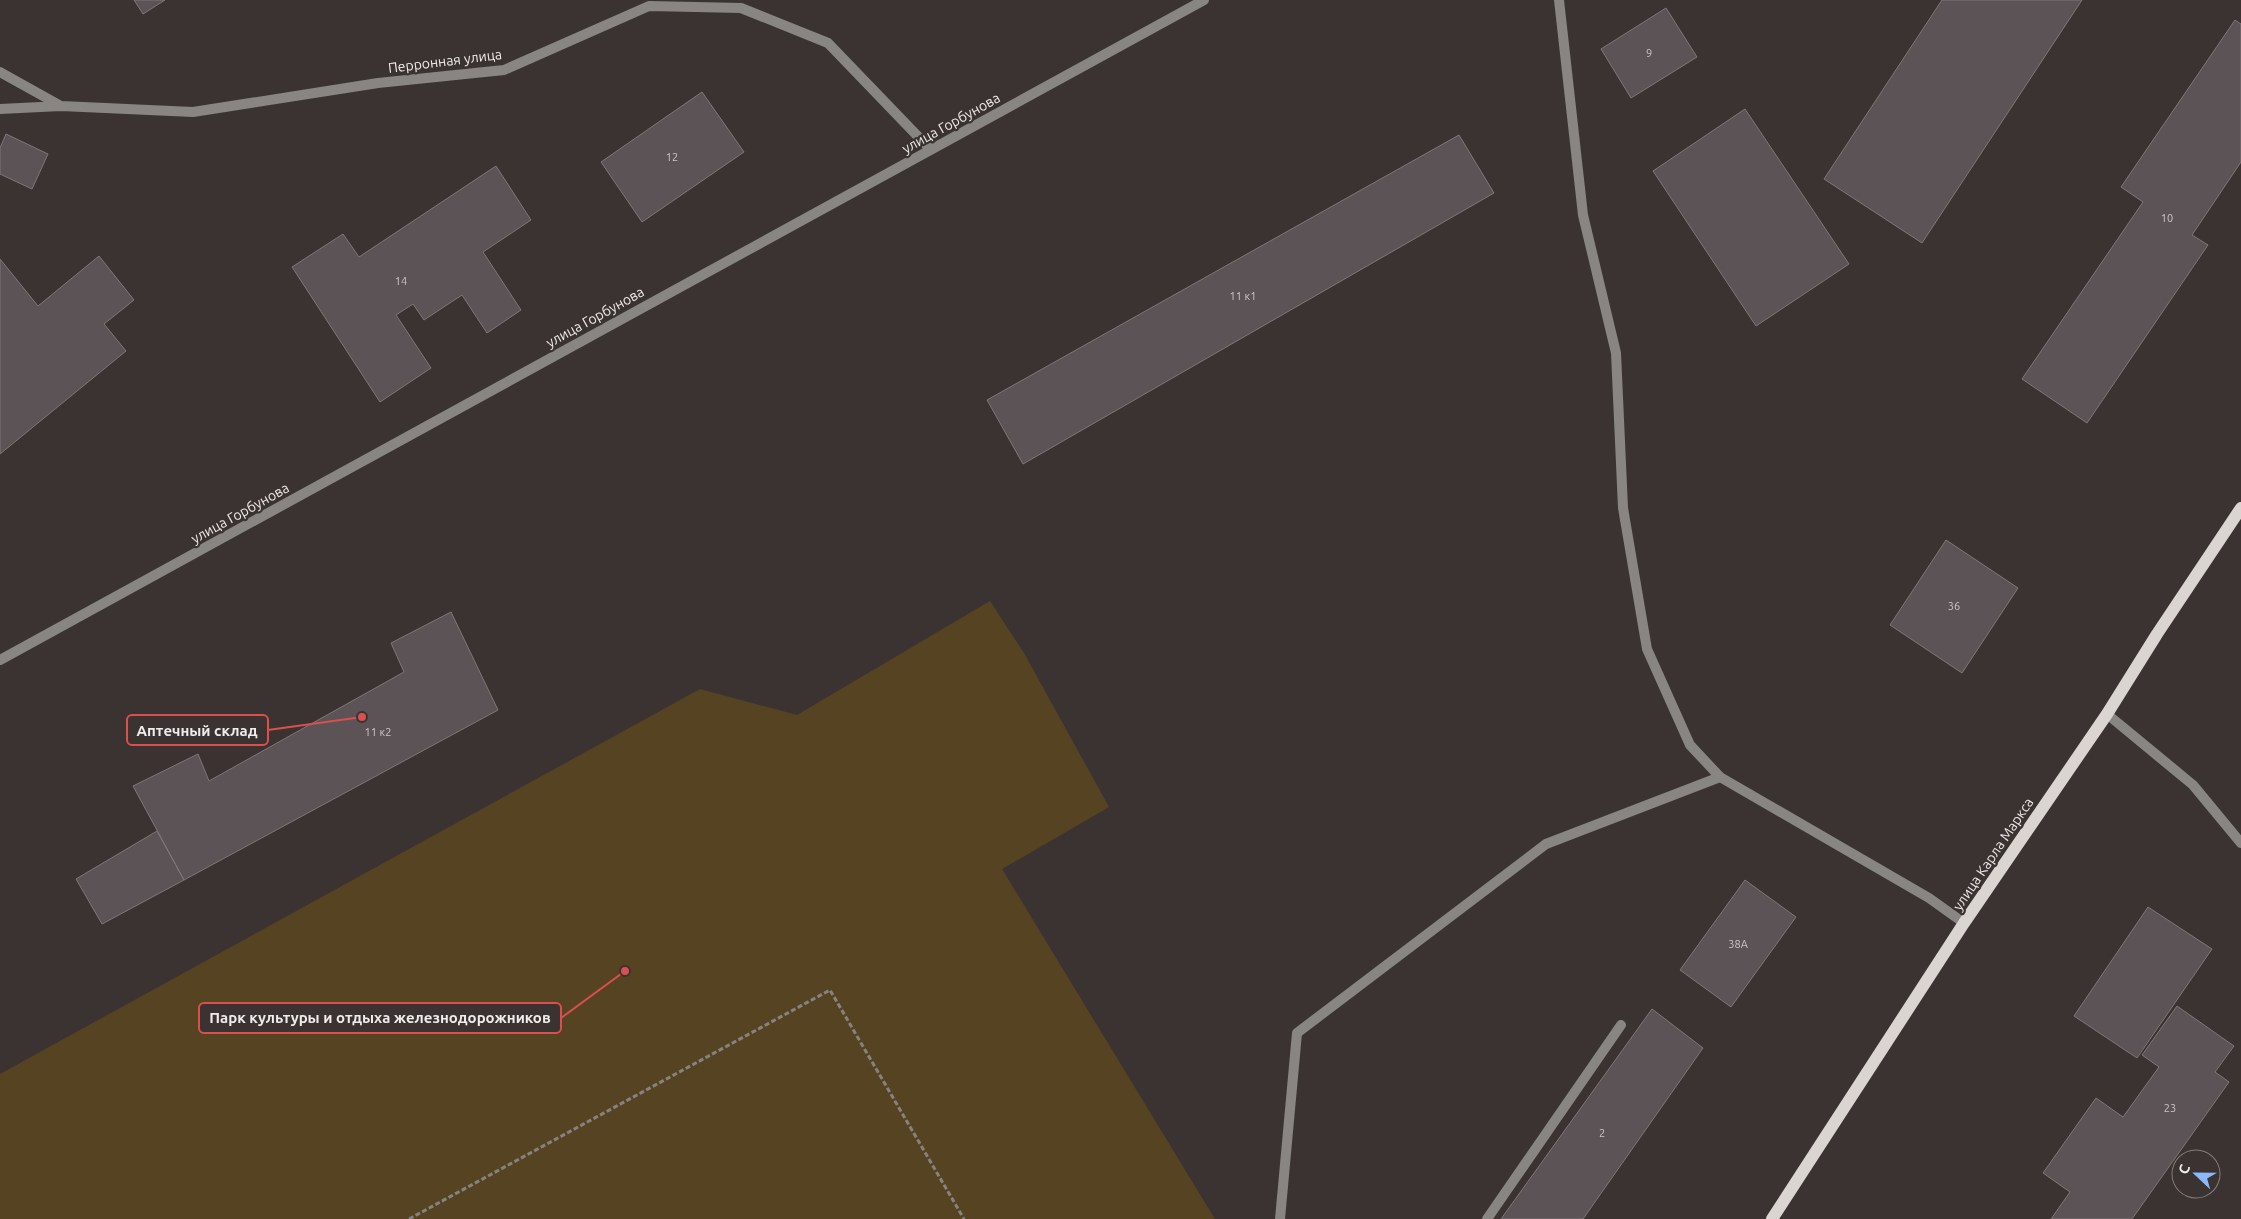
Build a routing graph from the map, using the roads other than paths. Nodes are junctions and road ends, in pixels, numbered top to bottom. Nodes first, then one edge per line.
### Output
1 (1204, 0) edge
2 (1559, 0) edge
3 (0, 72) edge
4 (61, 106) junction
5 (0, 109) edge
6 (931, 150) junction
7 (2241, 508) edge
8 (0, 660) edge
9 (2107, 714) junction
10 (1720, 777) junction
11 (2241, 843) edge
12 (1964, 923) junction
13 (1621, 1025) dead end
14 (1280, 1219) edge
15 (1487, 1219) edge
16 (1772, 1219) edge

1 - 6 street, улица Горбунова
2 - 10 street
3 - 4 street, Перронная улица
4 - 5 street
4 - 6 street, Перронная улица
6 - 8 street, улица Горбунова
7 - 9 main road, улица Карла Маркса
9 - 11 street
9 - 12 main road, улица Карла Маркса
10 - 12 street
10 - 14 street
12 - 16 main road, улица Карла Маркса
13 - 15 street

